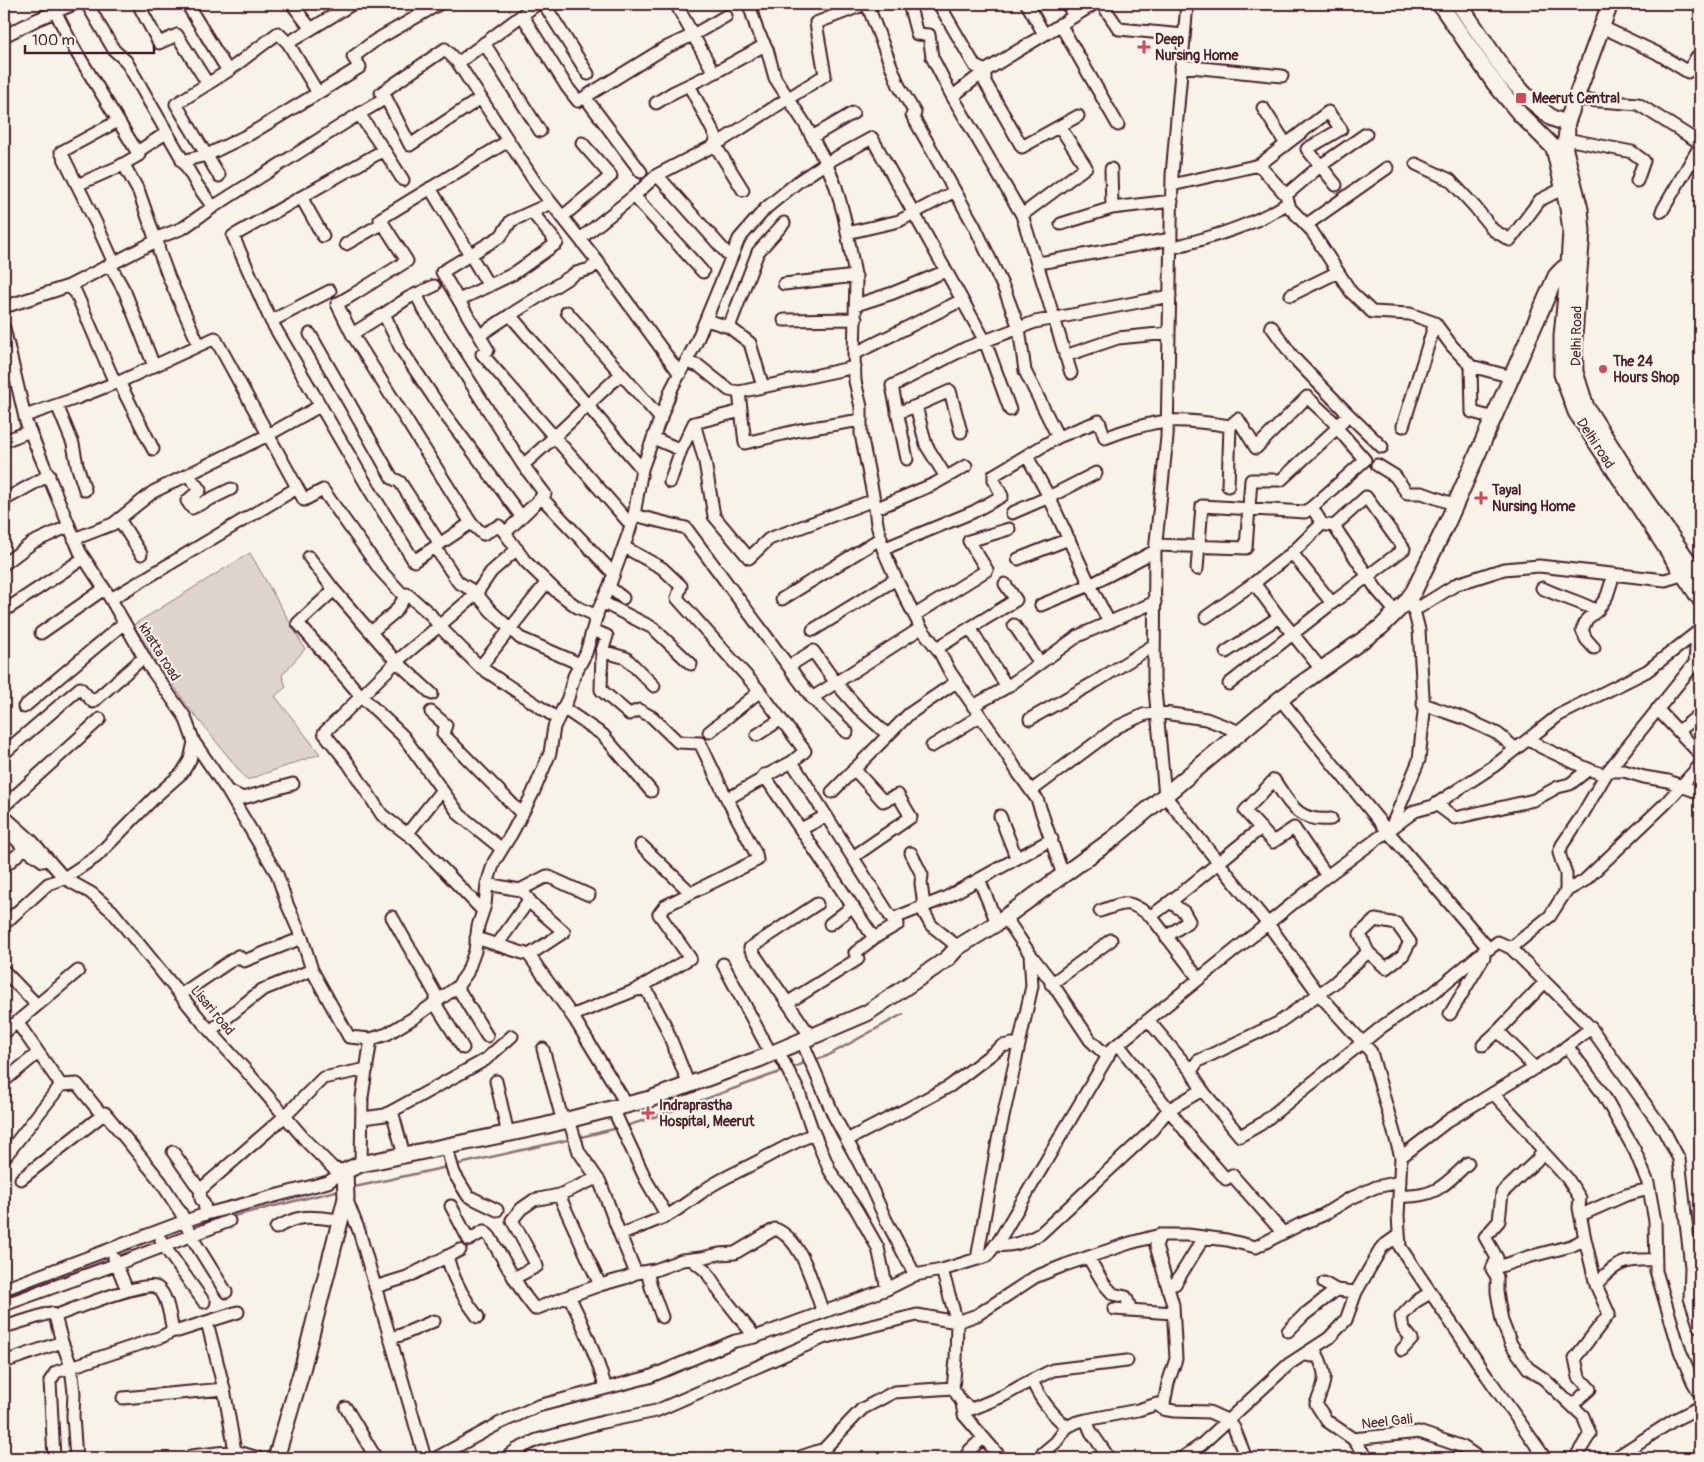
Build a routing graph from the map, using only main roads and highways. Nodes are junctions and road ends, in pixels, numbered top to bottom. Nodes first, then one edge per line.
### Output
1 (1440, 4) edge
2 (1459, 4) edge
3 (1610, 4) edge
4 (1584, 76) junction
5 (1552, 118) junction
6 (1540, 133) junction
7 (1566, 138) junction
8 (1574, 264) junction
9 (1572, 286) junction
10 (1549, 291) junction
11 (1695, 570) edge
12 (1700, 599) edge
13 (276, 1458) edge

1 - 6 main road, Delhi Road
2 - 5 main road
3 - 4 main road
4 - 5 main road
4 - 7 main road
5 - 6 main road
5 - 7 main road
6 - 8 main road, Delhi Road
7 - 8 main road, Delhi Road
8 - 9 main road, Delhi Road
8 - 10 main road
9 - 10 main road
9 - 11 main road, Delhi Road
10 - 13 main road
11 - 12 main road

